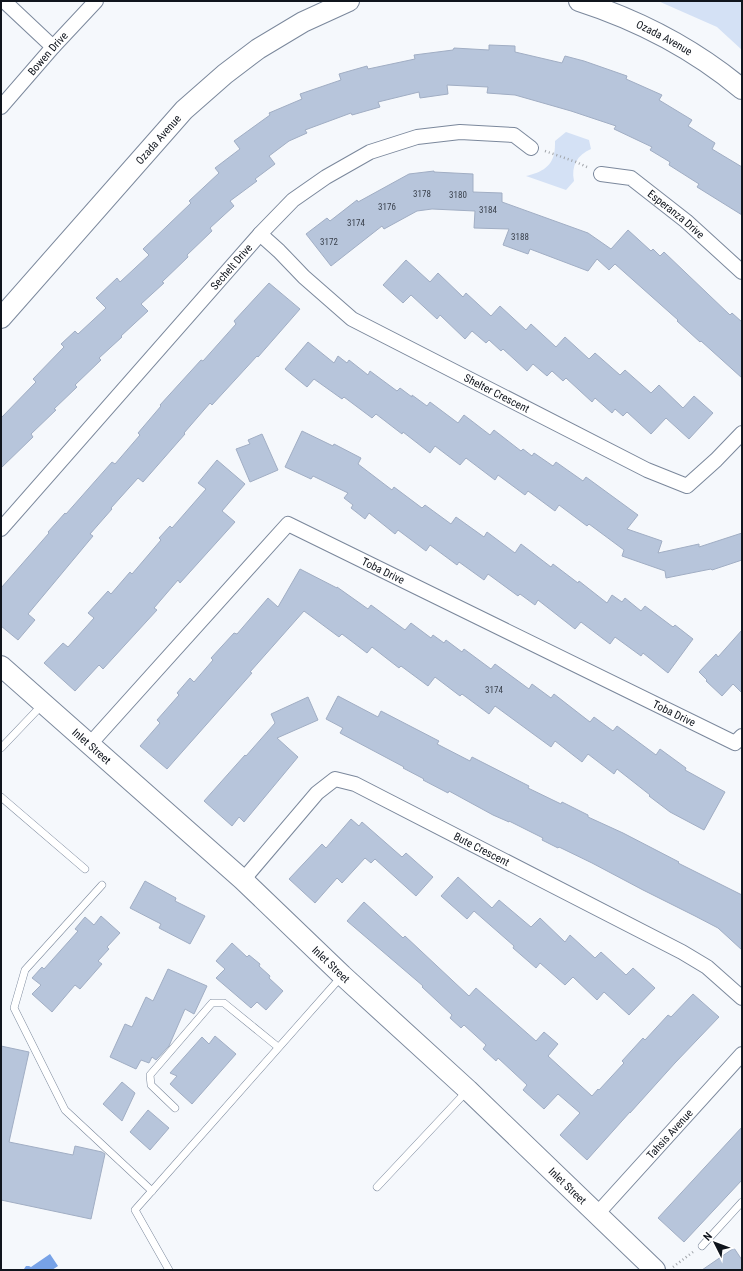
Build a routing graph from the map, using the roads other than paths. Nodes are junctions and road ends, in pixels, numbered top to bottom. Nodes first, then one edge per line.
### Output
1 (4, 1) edge
2 (96, 1) edge
3 (349, 1) edge
4 (579, 1) edge
5 (53, 47) junction
6 (742, 89) edge
7 (1, 107) edge
8 (531, 148) road end
9 (601, 174) road end
10 (260, 234) junction
11 (742, 272) edge
12 (1, 318) edge
13 (742, 433) edge
14 (1, 529) edge
15 (1, 666) edge
16 (44, 704) junction
17 (742, 736) edge
18 (90, 744) junction
19 (1, 748) edge
20 (1, 797) edge
21 (85, 869) dead end
22 (244, 880) junction
23 (102, 885) dead end
24 (342, 974) junction
25 (742, 998) edge
26 (278, 1048) junction
27 (742, 1054) edge
28 (468, 1090) junction
29 (175, 1108) dead end
30 (377, 1187) dead end
31 (152, 1191) junction
32 (742, 1202) edge
33 (736, 1208) junction
34 (597, 1214) junction
35 (742, 1214) edge
36 (702, 1246) road end
37 (169, 1270) edge
38 (655, 1270) edge

1 - 5 street
2 - 5 street, Bowen Drive
3 - 12 street, Ozada Avenue
4 - 6 street, Ozada Avenue
5 - 7 street, Bowen Drive
8 - 10 street, Sechelt Drive
9 - 11 street, Esperanza Drive
10 - 13 street, Shelter Crescent
10 - 14 street, Sechelt Drive
15 - 16 street, Inlet Street
16 - 18 street, Inlet Street
16 - 19 lane
17 - 18 street, Toba Drive
18 - 22 street, Inlet Street
20 - 21 lane
22 - 24 street, Inlet Street
22 - 25 street, Bute Crescent
23 - 31 lane
24 - 26 lane
24 - 28 street, Inlet Street
26 - 29 lane
26 - 31 lane
27 - 34 street, Tahsis Avenue
28 - 30 lane
28 - 34 street, Inlet Street
31 - 37 lane
32 - 33 lane
33 - 35 lane
33 - 36 lane
34 - 38 street, Inlet Street

